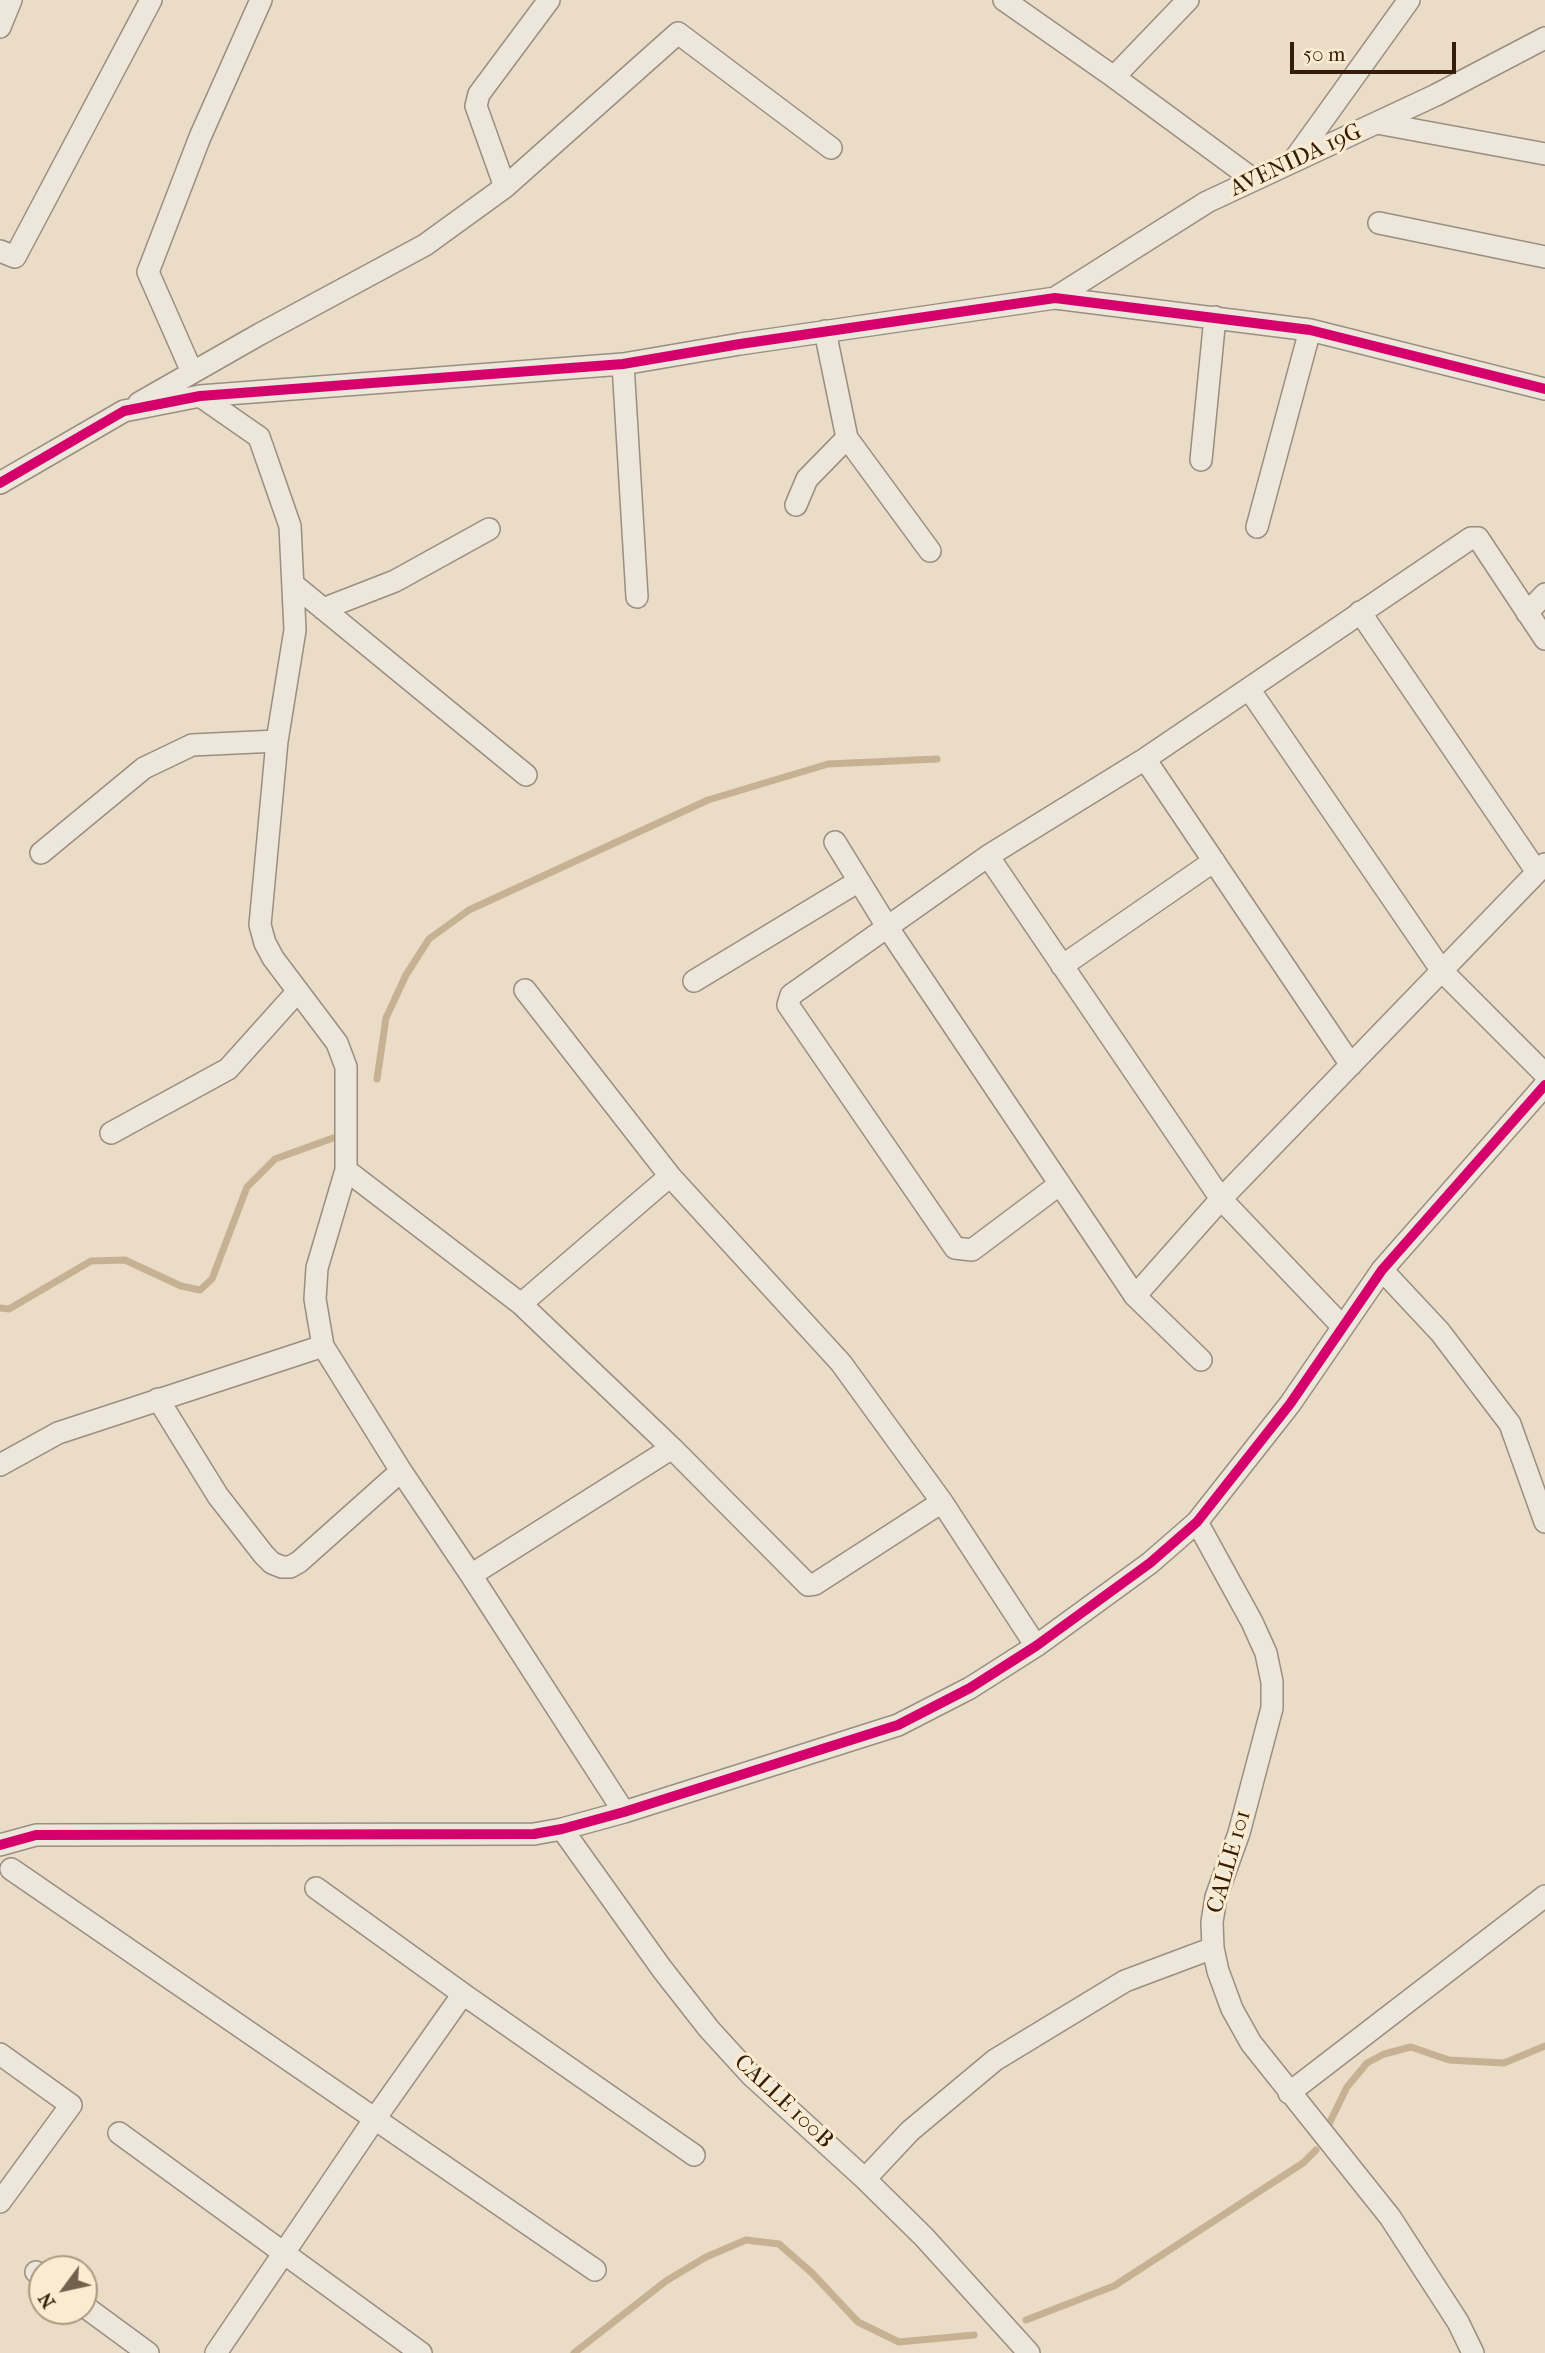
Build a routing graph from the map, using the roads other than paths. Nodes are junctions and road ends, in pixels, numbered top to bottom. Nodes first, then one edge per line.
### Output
1 (11, 0) edge
2 (151, 0) edge
3 (261, 0) edge
4 (549, 0) edge
5 (1003, 0) edge
6 (1188, 0) edge
7 (1409, 0) edge
8 (0, 27) edge
9 (1545, 38) edge
10 (1114, 77) junction
11 (1377, 123) junction
12 (831, 148) dead end
13 (1545, 154) edge
14 (1292, 162) junction
15 (1254, 180) junction
16 (506, 187) junction
17 (1379, 223) dead end
18 (0, 251) edge
19 (1545, 257) edge
20 (1055, 298) junction
21 (1215, 317) junction
22 (1310, 330) junction
23 (825, 331) junction
24 (623, 365) junction
25 (192, 372) junction
26 (1545, 389) edge
27 (200, 396) junction
28 (124, 411) junction
29 (847, 439) junction
30 (1201, 460) dead end
31 (0, 483) edge
32 (796, 505) dead end
33 (1257, 527) dead end
34 (489, 529) dead end
35 (930, 551) dead end
36 (293, 584) junction
37 (1545, 594) edge
38 (637, 597) dead end
39 (323, 609) junction
40 (1360, 612) junction
41 (1527, 613) junction
42 (1545, 639) edge
43 (1249, 689) junction
44 (277, 741) junction
45 (1145, 759) junction
46 (526, 775) dead end
47 (835, 842) dead end
48 (41, 853) dead end
49 (988, 856) junction
50 (1214, 861) junction
51 (1541, 868) edge
52 (859, 881) junction
53 (888, 928) junction
54 (1062, 966) junction
55 (1442, 971) junction
56 (694, 981) dead end
57 (525, 990) dead end
58 (298, 991) junction
59 (1351, 1065) junction
60 (1545, 1074) edge
61 (1545, 1085) edge
62 (111, 1133) dead end
63 (346, 1170) junction
64 (670, 1176) junction
65 (1060, 1184) junction
66 (1221, 1199) junction
67 (1382, 1270) junction
68 (1136, 1296) junction
69 (521, 1304) junction
70 (1342, 1326) junction
71 (323, 1346) junction
72 (1201, 1360) dead end
73 (158, 1399) junction
74 (672, 1448) junction
75 (0, 1465) edge
76 (401, 1471) junction
77 (942, 1503) junction
78 (1197, 1522) junction
79 (1545, 1522) edge
80 (471, 1576) junction
81 (1036, 1646) junction
82 (624, 1812) junction
83 (562, 1829) junction
84 (0, 1845) edge
85 (11, 1869) dead end
86 (316, 1888) dead end
87 (1545, 1896) edge
88 (1213, 1948) junction
89 (463, 1994) junction
90 (2, 2061) edge
91 (1289, 2093) junction
92 (374, 2120) junction
93 (119, 2133) dead end
94 (694, 2155) dead end
95 (865, 2179) junction
96 (0, 2202) edge
97 (283, 2252) junction
98 (595, 2270) dead end
99 (98, 2316) edge
100 (148, 2353) edge
101 (216, 2353) edge
102 (421, 2353) edge
103 (1029, 2353) edge
104 (1473, 2353) edge

1 - 8 street
2 - 18 street
3 - 25 street
4 - 16 street
5 - 10 street
6 - 10 street
7 - 14 street
9 - 11 street, AVENIDA 19G
10 - 15 street
11 - 13 street
11 - 14 street, AVENIDA 19G
12 - 16 street
14 - 15 street, AVENIDA 19G
15 - 20 street, AVENIDA 19G
16 - 25 street
17 - 19 street
20 - 21 street
20 - 23 street
21 - 22 street
21 - 30 street
22 - 26 street
22 - 33 street
23 - 24 street
23 - 29 street
24 - 27 street
24 - 38 street
25 - 28 street
27 - 28 street
27 - 36 street
28 - 31 street
29 - 32 street
29 - 35 street
34 - 39 street
36 - 39 street
36 - 44 street
37 - 41 street
39 - 46 street
40 - 41 street
40 - 43 street
40 - 51 street
41 - 42 street
43 - 45 street
43 - 55 street
44 - 48 street
44 - 58 street
45 - 49 street
45 - 50 street
47 - 52 street
49 - 53 street
49 - 54 street
50 - 54 street
50 - 59 street
51 - 55 street
52 - 53 street
52 - 56 street
53 - 65 street
53 - 65 street
54 - 66 street
55 - 59 street
55 - 60 street
57 - 64 street
58 - 62 street
58 - 63 street
59 - 66 street
61 - 67 street
63 - 69 street
63 - 71 street
64 - 69 street
64 - 77 street
65 - 68 street
66 - 68 street
66 - 70 street
67 - 70 street
67 - 79 street
68 - 72 street
69 - 74 street
70 - 78 street
71 - 73 street
71 - 76 street
73 - 75 street
73 - 76 street
74 - 77 street
74 - 80 street
76 - 80 street
77 - 81 street
78 - 81 street
78 - 88 street, CALLE 101
80 - 82 street
81 - 82 street
82 - 83 street
83 - 84 street
83 - 95 street, CALLE 100B
85 - 92 street
86 - 89 street
87 - 91 street
88 - 91 street, CALLE 101
88 - 95 street
89 - 92 street
89 - 94 street
90 - 96 street
91 - 104 street, CALLE 101
92 - 97 street
92 - 98 street
93 - 97 street
95 - 103 street, CALLE 100B
97 - 101 street
97 - 102 street
99 - 100 street

